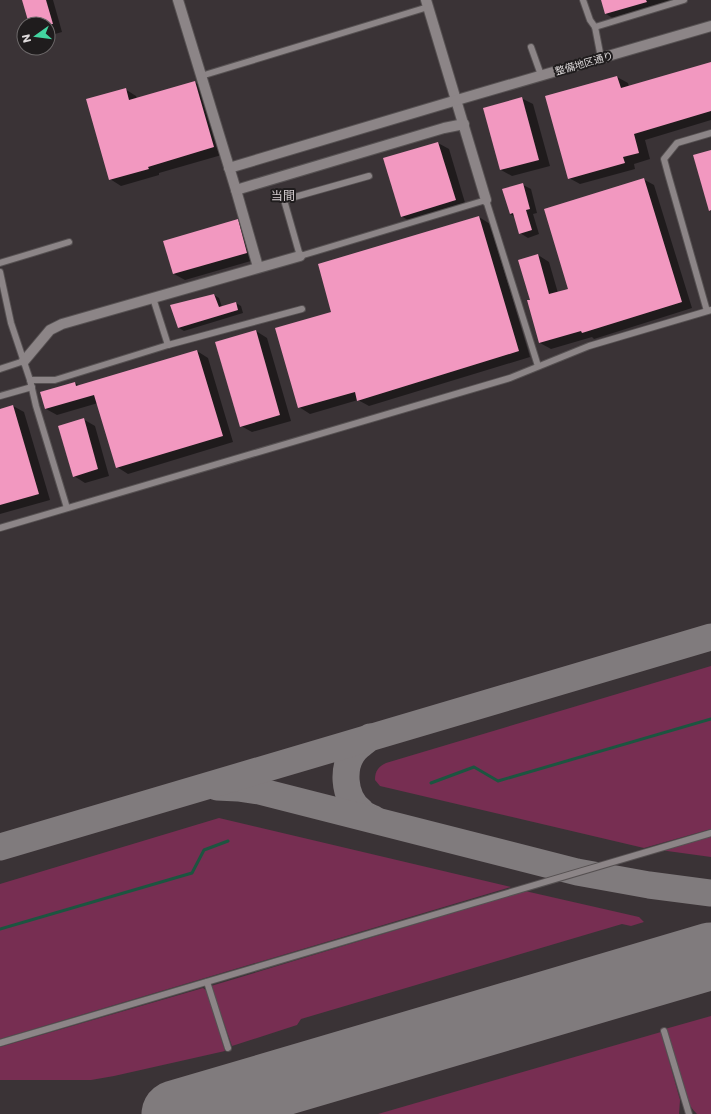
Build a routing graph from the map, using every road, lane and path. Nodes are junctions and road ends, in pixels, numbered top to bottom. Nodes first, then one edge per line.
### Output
1 (178, 0) edge
2 (583, 0) edge
3 (684, 0) edge
4 (427, 4) edge
5 (711, 26) edge
6 (595, 27) junction
7 (531, 47) dead end
8 (601, 58) junction
9 (541, 75) junction
10 (201, 76) junction
11 (457, 100) junction
12 (464, 124) junction
13 (711, 133) edge
14 (229, 168) junction
15 (369, 176) dead end
16 (236, 190) junction
17 (486, 200) junction
18 (69, 242) dead end
19 (300, 256) junction
20 (0, 263) edge
21 (258, 267) junction
22 (0, 272) edge
23 (153, 298) junction
24 (302, 309) dead end
25 (709, 311) edge
26 (168, 345) junction
27 (24, 361) junction
28 (538, 366) junction
29 (0, 369) edge
30 (30, 380) junction
31 (32, 387) junction
32 (0, 396) edge
33 (67, 508) junction
34 (0, 528) edge
35 (711, 833) edge
36 (207, 982) junction
37 (664, 1031) dead end
38 (0, 1043) edge
39 (228, 1048) dead end
40 (689, 1114) edge

1 - 10 street
2 - 6 lane
3 - 6 lane
4 - 10 lane
4 - 11 street
5 - 8 street, 整備地区通り
6 - 8 lane
7 - 9 lane
8 - 9 street, 整備地区通り
9 - 11 street, 整備地区通り
10 - 14 street
11 - 12 street
11 - 14 street, 整備地区通り
12 - 16 street
12 - 17 street
13 - 25 lane
14 - 16 street
15 - 19 lane
16 - 21 street
17 - 19 lane
17 - 28 lane
18 - 20 lane
19 - 21 street
21 - 23 street
22 - 27 lane
23 - 26 lane
23 - 27 street
24 - 26 lane
25 - 28 lane
26 - 30 lane
27 - 29 lane
27 - 30 lane
28 - 33 lane
30 - 31 lane
31 - 32 lane
31 - 33 lane
33 - 34 lane
35 - 36 lane
36 - 38 lane
36 - 39 lane
37 - 40 lane

